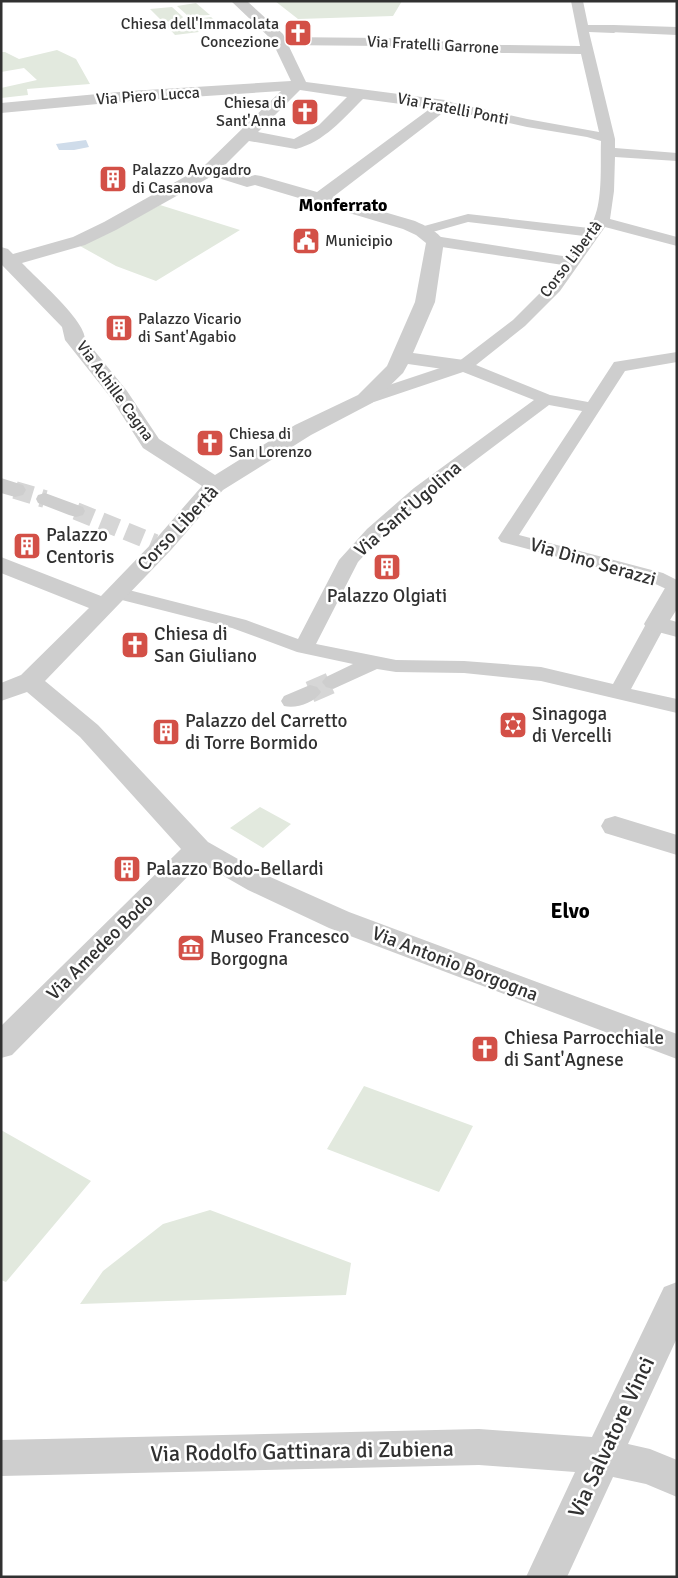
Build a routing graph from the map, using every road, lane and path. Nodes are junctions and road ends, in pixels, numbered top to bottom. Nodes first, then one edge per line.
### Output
1 (238, 1) edge
2 (577, 1) edge
3 (583, 28) junction
4 (614, 29) joint
5 (677, 31) edge
6 (280, 41) junction
7 (586, 50) junction
8 (296, 85) junction
9 (360, 94) junction
10 (445, 105) junction
11 (1, 108) edge
12 (245, 135) junction
13 (609, 146) junction
14 (677, 157) edge
15 (210, 170) junction
16 (247, 182) junction
17 (319, 199) junction
18 (598, 227) junction
19 (428, 236) junction
20 (677, 242) edge
21 (4, 259) edge
22 (574, 262) junction
23 (402, 357) junction
24 (677, 357) edge
25 (464, 366) junction
26 (365, 399) junction
27 (546, 399) junction
28 (594, 408) junction
29 (215, 485) junction
30 (45, 499) tunnel mouth
31 (76, 511) tunnel mouth
32 (1, 564) edge
33 (677, 588) edge
34 (111, 600) junction
35 (666, 627) edge
36 (304, 648) junction
37 (376, 662) junction
38 (30, 681) junction
39 (333, 682) tunnel mouth
40 (619, 692) junction
41 (1, 693) edge
42 (677, 706) edge
43 (615, 826) dead end
44 (677, 845) edge
45 (198, 849) junction
46 (1, 1046) edge
47 (677, 1048) edge
48 (677, 1298) edge
49 (602, 1456) junction
50 (1, 1458) edge
51 (677, 1479) edge
52 (546, 1577) edge

1 - 6 street
2 - 3 street, Corso Libertà
3 - 4 street
3 - 7 street, Corso Libertà
4 - 5 street
6 - 7 street, Via Fratelli Garrone
6 - 8 street
7 - 13 street, Corso Libertà
8 - 9 street, Via Fratelli Ponti
8 - 11 street, Via Piero Lucca
8 - 12 street
9 - 10 street, Via Fratelli Ponti
9 - 12 street
10 - 13 street, Via Fratelli Ponti
10 - 17 street
12 - 15 street
13 - 14 street, Via Fratelli Ponti
13 - 18 street, Corso Libertà
15 - 16 street
15 - 21 street
16 - 17 street
16 - 19 street
17 - 19 street
18 - 19 street
18 - 20 street
18 - 22 street, Corso Libertà
19 - 22 street
19 - 23 street
21 - 29 street, Via Achille Cagna
22 - 25 street, Corso Libertà
23 - 25 street
23 - 26 street
24 - 28 street
25 - 26 street, Corso Libertà
25 - 27 street
26 - 29 street, Corso Libertà
27 - 28 street
27 - 36 street, Via Sant'Ugolina
28 - 33 street, Via Dino Serazzi
29 - 34 street, Corso Libertà
30 - 31 street
32 - 34 street
33 - 35 street
34 - 36 street
34 - 38 street, Corso Libertà
35 - 40 street
36 - 37 street
37 - 39 street
37 - 40 street
38 - 41 street, Corso Libertà
38 - 45 street, Via Antonio Borgogna
40 - 42 street
43 - 44 street
45 - 46 street, Via Amedeo Bodo
45 - 47 street, Via Antonio Borgogna
48 - 49 street, Via Salvatore Vinci
49 - 50 street, Via Rodolfo Gattinara di Zubiena
49 - 51 street, Via Rodolfo Gattinara di Zubiena
49 - 52 street, Via Salvatore Vinci

